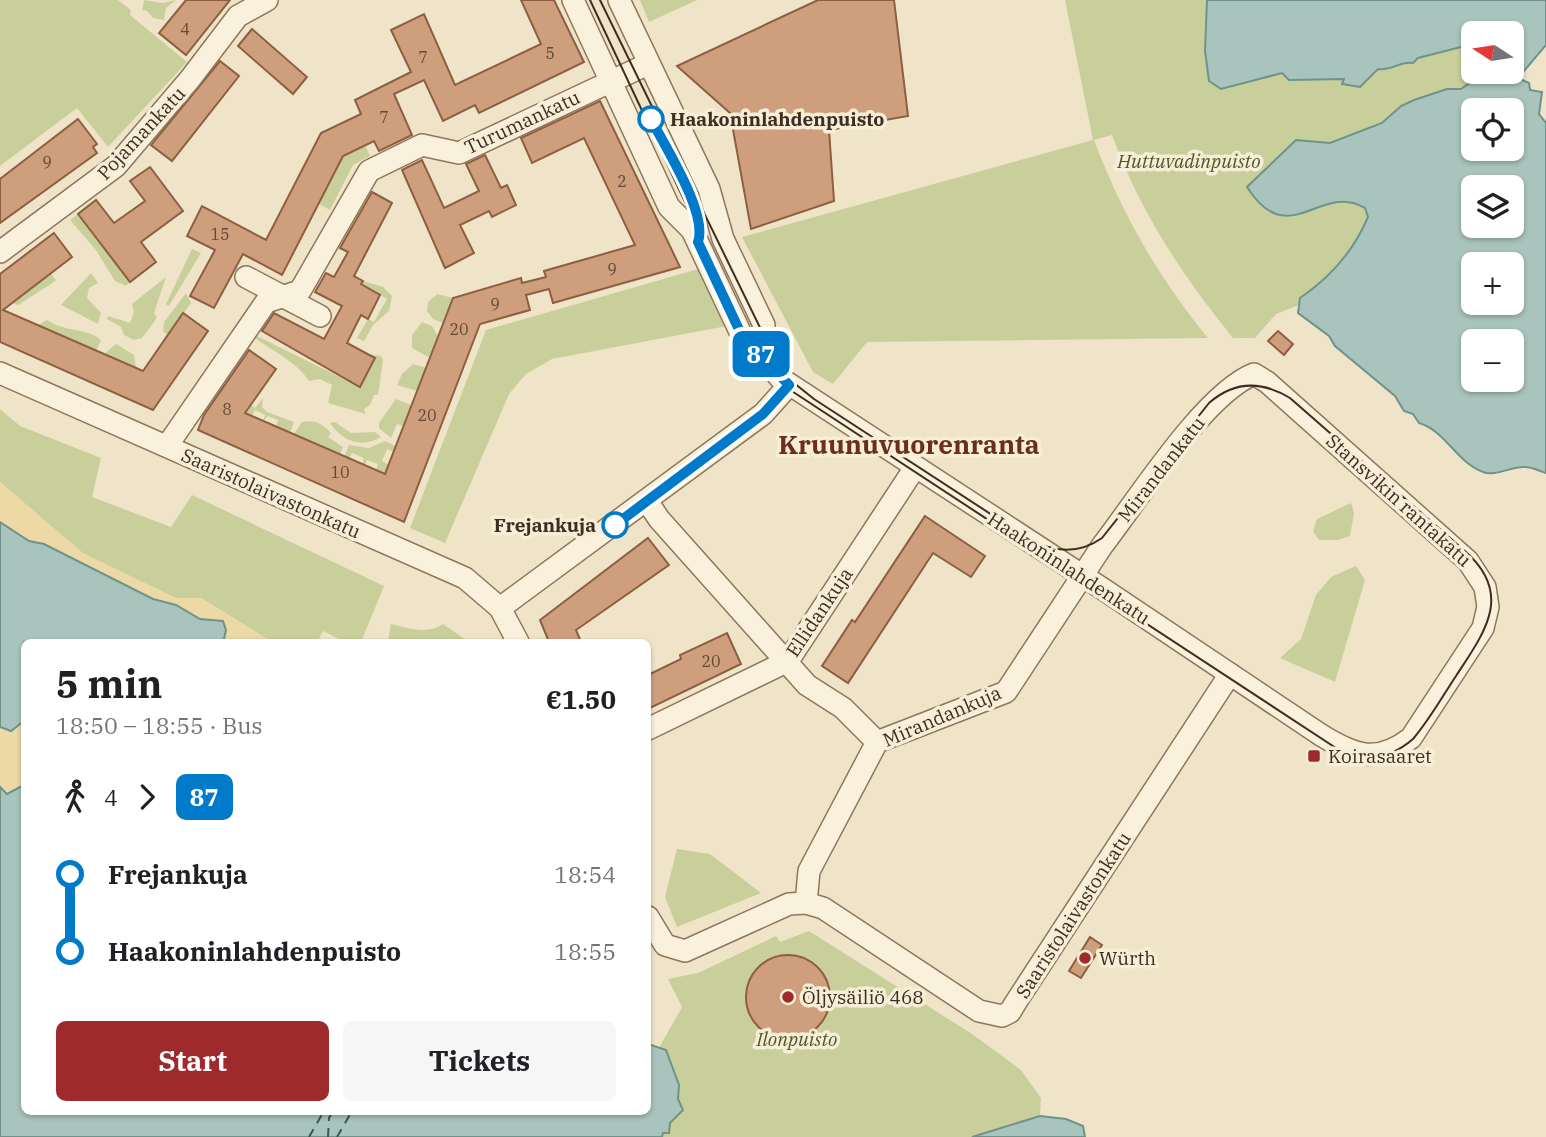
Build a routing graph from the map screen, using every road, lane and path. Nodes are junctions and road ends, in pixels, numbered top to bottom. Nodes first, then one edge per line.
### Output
1 (267, 0) edge
2 (573, 0) edge
3 (619, 0) edge
4 (648, 64) junction
5 (611, 82) junction
6 (0, 252) edge
7 (246, 278) dead end
8 (282, 296) junction
9 (320, 316) dead end
10 (760, 352) junction
11 (0, 373) edge
12 (1254, 374) joint
13 (789, 385) junction
14 (167, 446) junction
15 (914, 469) junction
16 (647, 500) junction
17 (1081, 576) junction
18 (500, 608) junction
19 (516, 639) edge
20 (788, 662) junction
21 (1230, 674) junction
22 (651, 728) edge
23 (877, 743) junction
24 (1393, 750) joint
25 (806, 903) junction
26 (651, 922) edge

1 - 6 street, Pojamankatu
2 - 5 street, Haakoninlahdenkatu
3 - 4 street
4 - 5 street, Turumankatu
4 - 10 street
5 - 8 street, Turumankatu
5 - 10 street, Haakoninlahdenkatu
7 - 8 street
8 - 9 street
8 - 14 street, Turumankatu
10 - 13 street, Haakoninlahdenkatu
11 - 14 street, Saaristolaivastonkatu
12 - 17 street, Mirandankatu
12 - 24 street, Stansvikin rantakatu
13 - 15 street, Haakoninlahdenkatu
13 - 16 street
14 - 18 street, Saaristolaivastonkatu
15 - 17 street, Haakoninlahdenkatu
15 - 20 street, Ellidankuja
16 - 18 street
16 - 20 street
17 - 21 street, Haakoninlahdenkatu
17 - 23 street, Mirandankuja
18 - 19 street, Saaristolaivastonkatu
20 - 22 street, Ellidankuja
20 - 23 street
21 - 24 street, Haakoninlahdenkatu
21 - 25 street, Saaristolaivastonkatu
23 - 25 street, Mirandankuja
25 - 26 street

